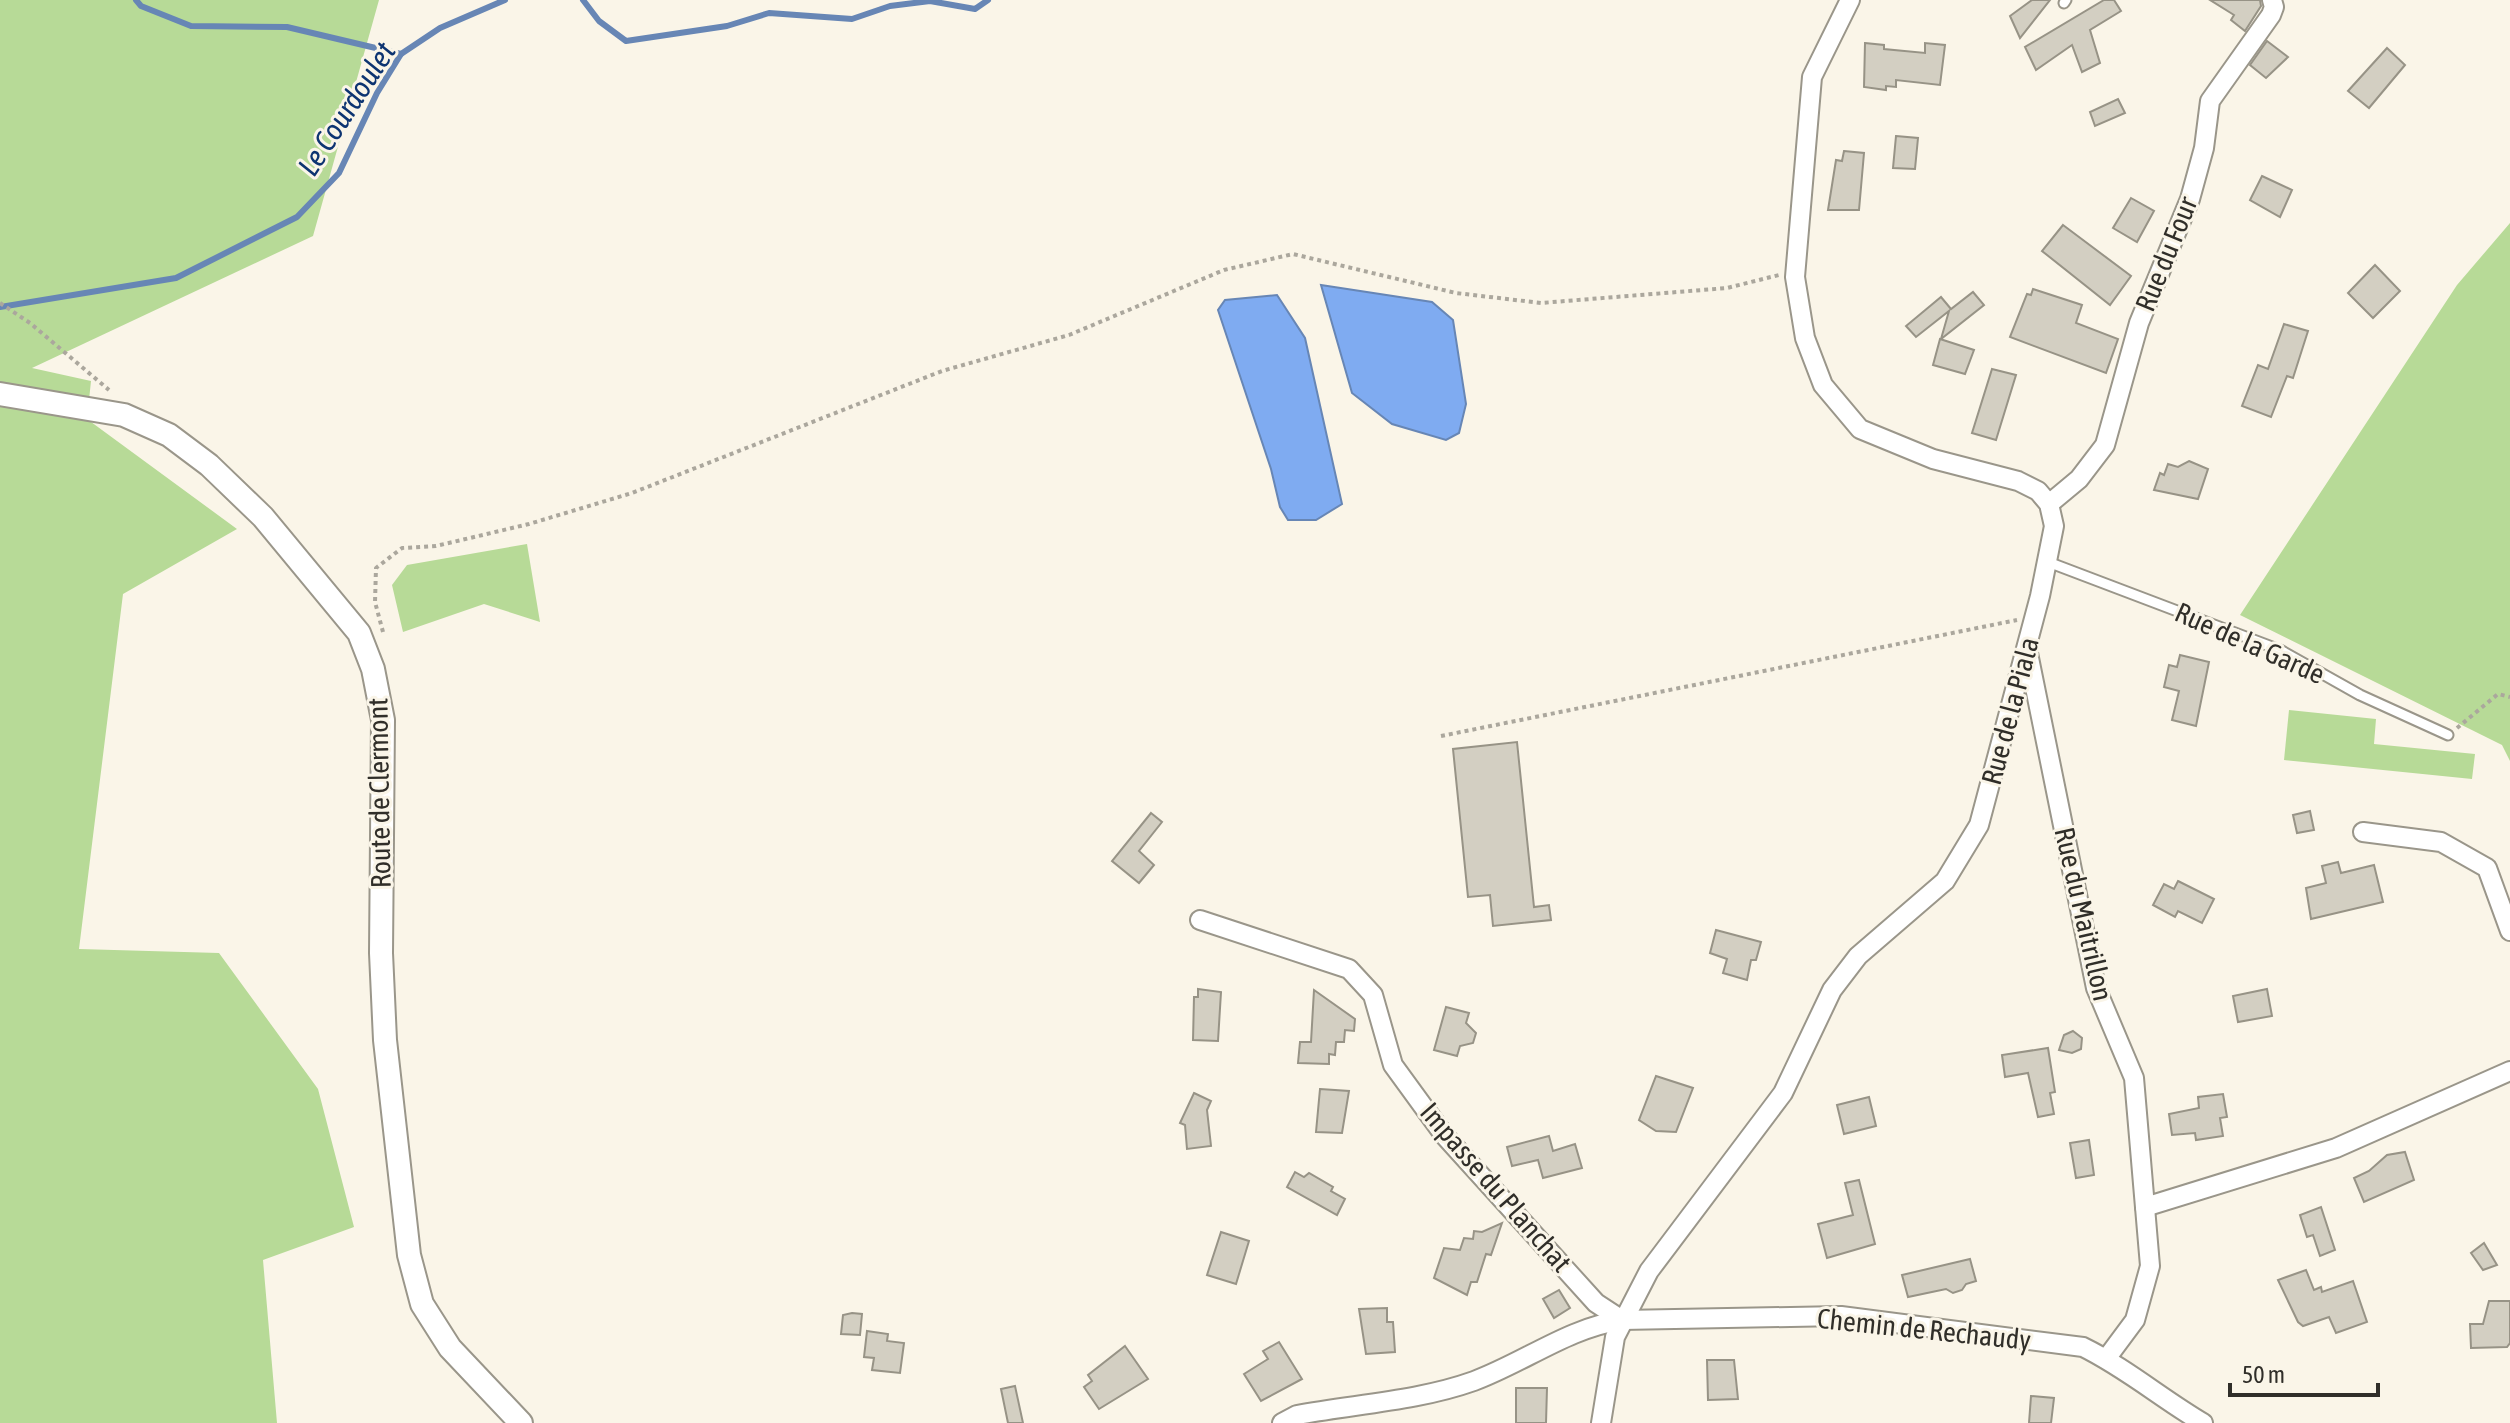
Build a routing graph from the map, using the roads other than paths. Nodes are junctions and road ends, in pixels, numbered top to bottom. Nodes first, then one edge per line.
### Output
1 (1850, 0) edge
2 (2272, 0) edge
3 (0, 394) edge
4 (2049, 504) junction
5 (2048, 562) junction
6 (2027, 646) junction
7 (2448, 735) road end
8 (2363, 832) dead end
9 (1200, 920) dead end
10 (2510, 931) edge
11 (2510, 1071) edge
12 (2145, 1207) junction
13 (1622, 1320) junction
14 (2106, 1359) junction
15 (521, 1423) edge
16 (1282, 1423) edge
17 (1601, 1423) edge
18 (2203, 1423) edge

1 - 4 street
2 - 4 street, Rue du Four
3 - 15 street, Route de Clermont
4 - 5 street, Rue de la Piala
5 - 6 street, Rue de la Piala
5 - 7 lane, Rue de la Garde
6 - 12 street, Rue du Maitrillon
6 - 13 street, Rue de la Piala
8 - 10 street
9 - 13 street, Impasse du Planchat
11 - 12 street
12 - 14 street, Rue du Maitrillon
13 - 14 street, Chemin de Rechaudy
13 - 16 street, Chemin de Rechaudy
13 - 17 street, Rue de la Piala
14 - 18 street, Chemin de Rechaudy

